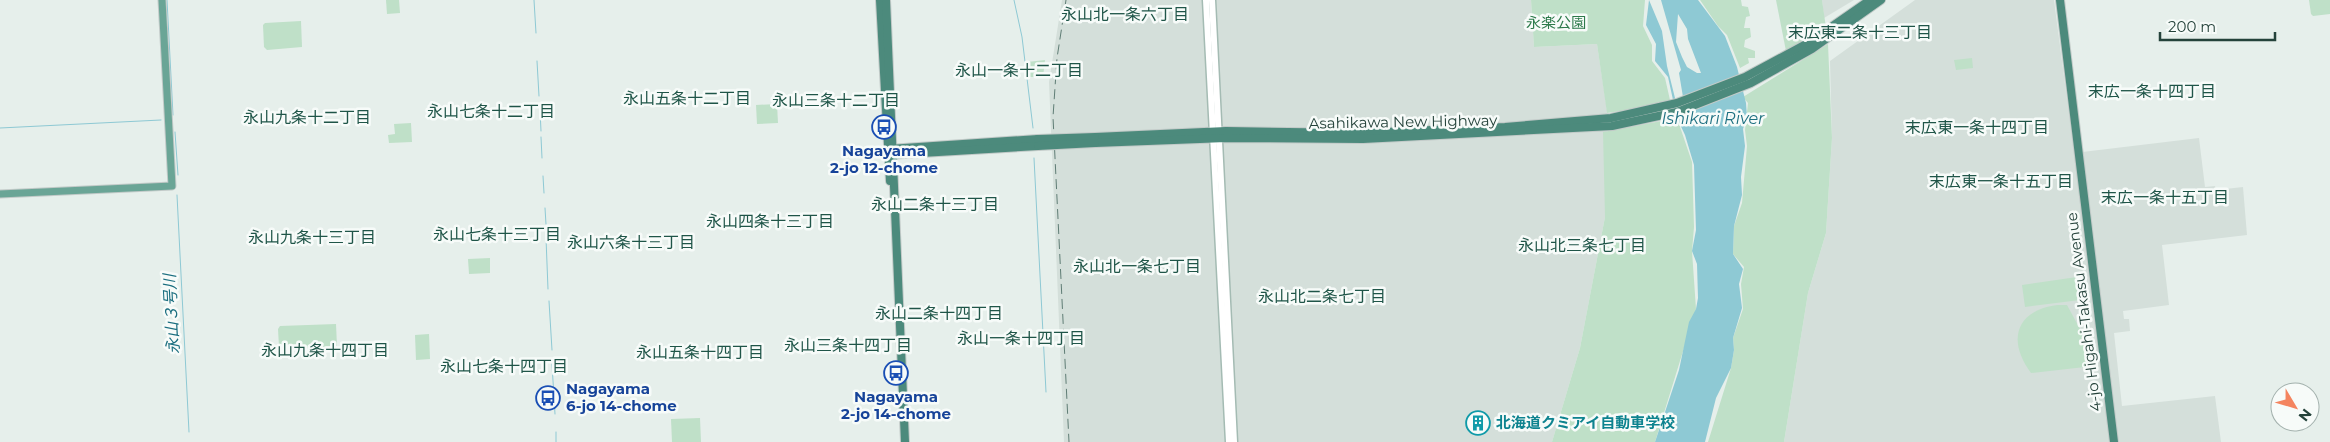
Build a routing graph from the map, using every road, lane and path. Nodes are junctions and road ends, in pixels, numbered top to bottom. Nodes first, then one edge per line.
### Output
1 (162, 0) edge
2 (880, 0) edge
3 (886, 0) edge
4 (1206, 0) edge
5 (1212, 0) edge
6 (1870, 0) edge
7 (1882, 0) edge
8 (2060, 0) edge
9 (1805, 49) junction
10 (1216, 135) junction
11 (890, 152) junction
12 (0, 194) edge
13 (905, 442) edge
14 (1229, 442) edge
15 (1234, 442) edge
16 (2114, 442) edge

1 - 12 main road
2 - 11 highway
3 - 11 highway
4 - 10 main road
5 - 10 main road
6 - 9 highway, Asahikawa New Highway
7 - 9 highway, Asahikawa New Highway
8 - 16 highway, 4-jo Higahi-Takasu Avenue
9 - 10 highway, Asahikawa New Highway
10 - 11 highway, Asahikawa New Highway, bridge
10 - 14 main road
10 - 15 main road
11 - 13 highway

